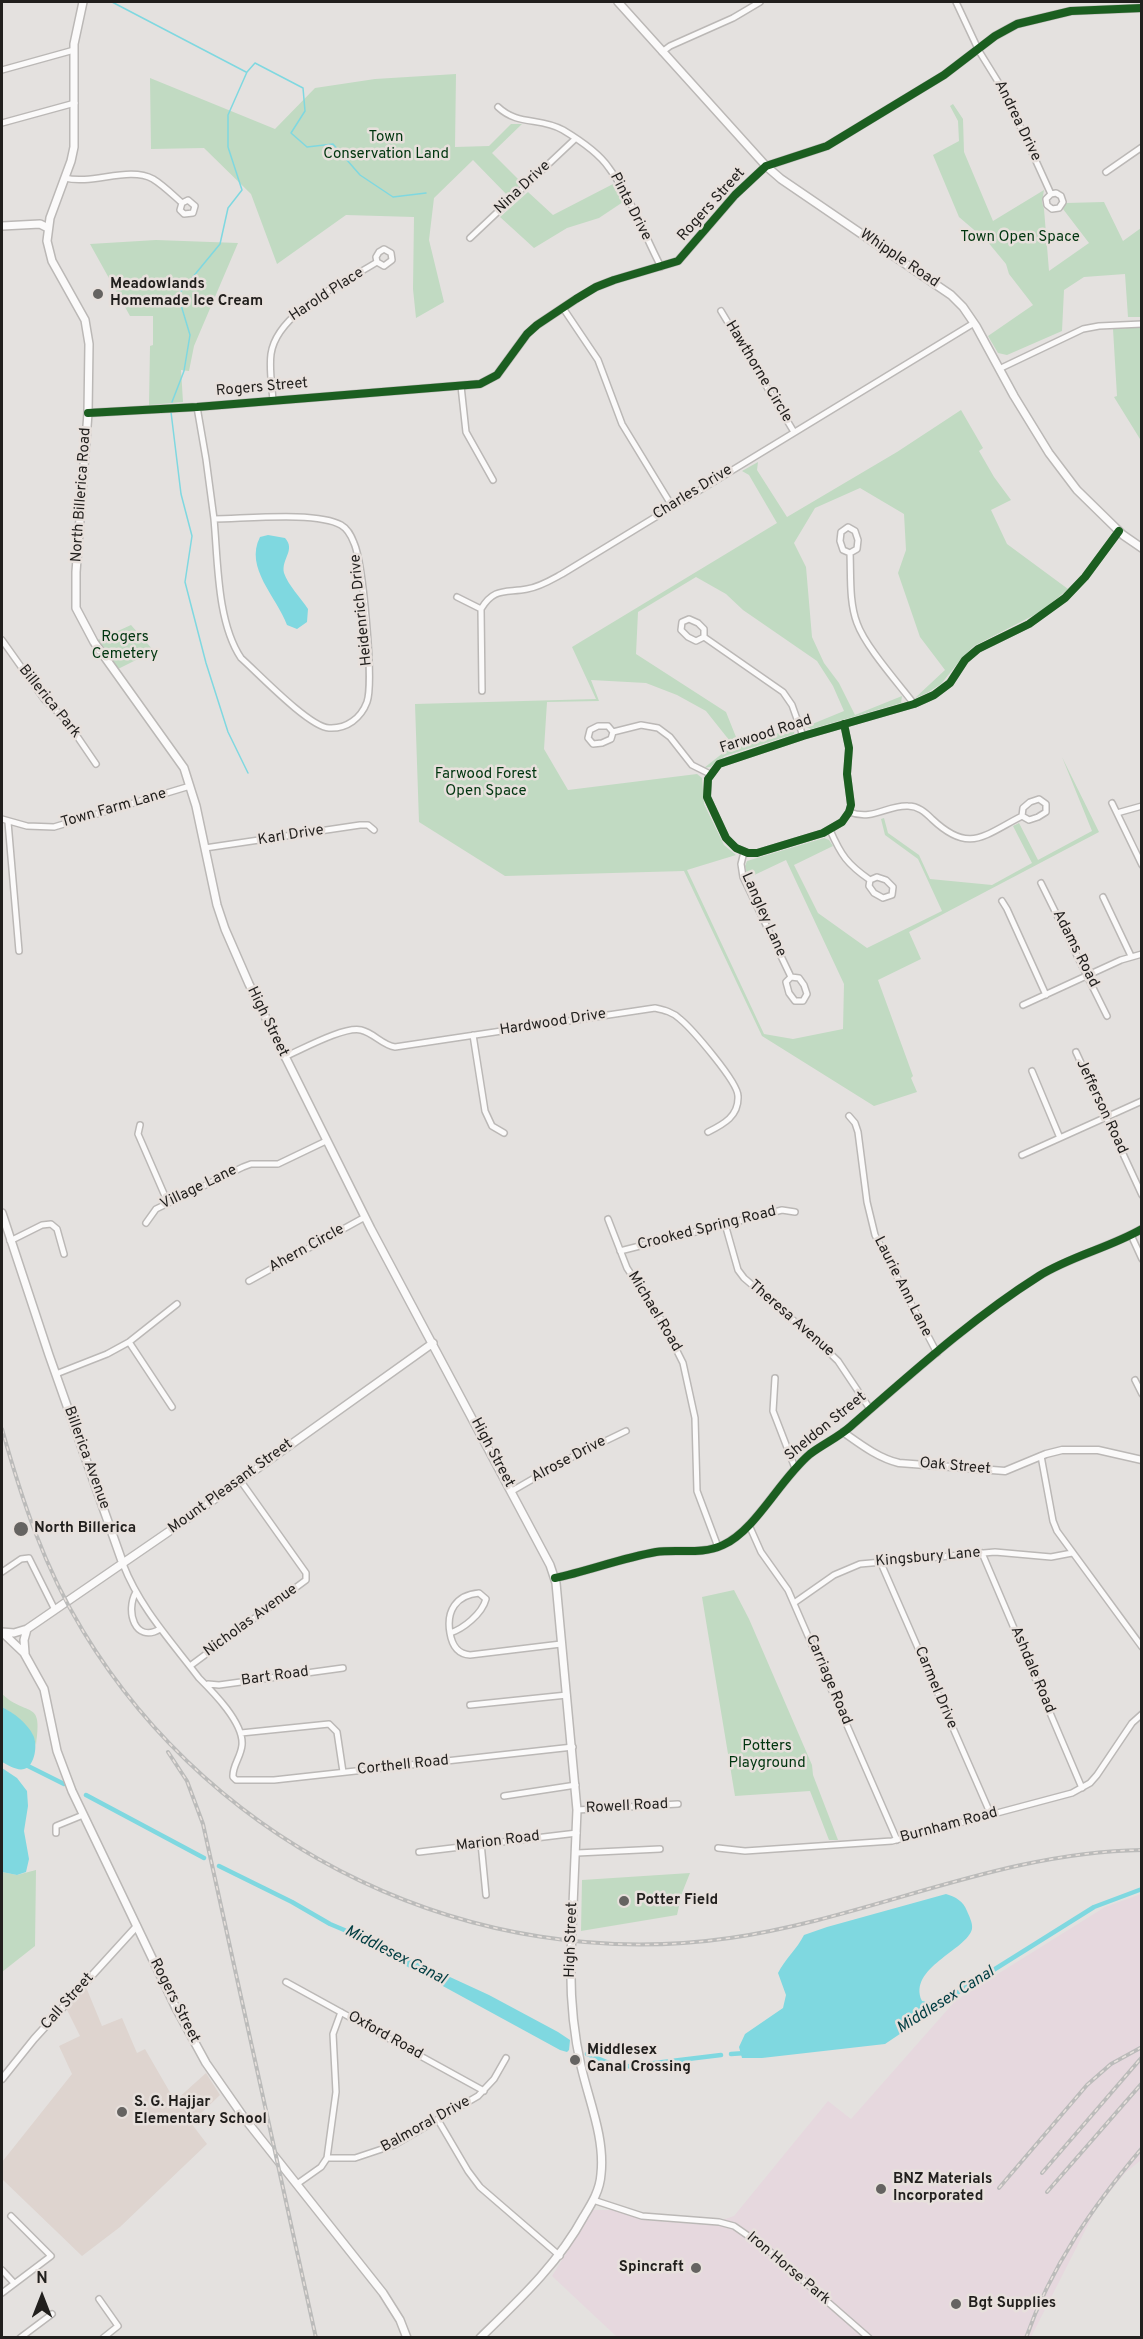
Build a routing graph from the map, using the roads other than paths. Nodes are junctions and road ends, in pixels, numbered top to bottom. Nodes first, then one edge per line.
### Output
1 (83, 2) edge
2 (760, 2) edge
3 (956, 2) edge
4 (622, 3) edge
5 (1142, 8) edge
6 (74, 50) junction
7 (979, 51) junction
8 (662, 52) junction
9 (2, 70) edge
10 (75, 103) junction
11 (498, 107) dead end
12 (2, 123) edge
13 (575, 139) junction
14 (1142, 147) edge
15 (766, 166) junction
16 (1106, 172) dead end
17 (65, 178) junction
18 (1051, 194) dead end
19 (182, 203) dead end
20 (2, 226) edge
21 (48, 228) junction
22 (470, 238) dead end
23 (377, 262) dead end
24 (661, 267) junction
25 (563, 308) junction
26 (721, 311) dead end
27 (974, 323) junction
28 (1142, 324) edge
29 (999, 369) junction
30 (461, 386) junction
31 (273, 401) junction
32 (197, 407) junction
33 (88, 413) junction
34 (794, 432) junction
35 (493, 480) dead end
36 (672, 506) junction
37 (214, 519) junction
38 (1119, 531) junction
39 (1142, 548) edge
40 (850, 554) junction
41 (457, 597) dead end
42 (76, 608) joint
43 (481, 609) junction
44 (704, 637) junction
45 (2, 640) edge
46 (482, 691) dead end
47 (914, 704) junction
48 (844, 724) junction
49 (613, 732) junction
50 (803, 736) junction
51 (96, 764) dead end
52 (710, 774) junction
53 (190, 786) junction
54 (1113, 803) dead end
55 (1142, 806) edge
56 (849, 812) junction
57 (1117, 813) junction
58 (1022, 816) junction
59 (5, 820) edge
60 (830, 830) junction
61 (374, 831) dead end
62 (205, 848) junction
63 (744, 852) junction
64 (1142, 865) edge
65 (870, 880) junction
66 (1041, 883) dead end
67 (1103, 897) dead end
68 (1002, 900) dead end
69 (19, 951) dead end
70 (1142, 954) edge
71 (1131, 956) junction
72 (1089, 975) junction
73 (791, 978) junction
74 (1046, 995) junction
75 (1023, 1005) dead end
76 (1107, 1016) dead end
77 (472, 1035) junction
78 (1076, 1052) dead end
79 (284, 1057) junction
80 (1032, 1071) dead end
81 (1142, 1101) edge
82 (849, 1116) dead end
83 (1106, 1117) junction
84 (140, 1125) dead end
85 (708, 1132) dead end
86 (504, 1133) dead end
87 (1060, 1138) junction
88 (326, 1141) junction
89 (1022, 1155) dead end
90 (1142, 1195) edge
91 (168, 1203) junction
92 (795, 1212) dead end
93 (2, 1213) edge
94 (365, 1216) junction
95 (608, 1219) dead end
96 (146, 1223) dead end
97 (725, 1224) junction
98 (1142, 1229) edge
99 (1131, 1235) junction
100 (10, 1241) junction
101 (620, 1251) junction
102 (64, 1254) dead end
103 (1142, 1259) edge
104 (249, 1281) dead end
105 (177, 1304) dead end
106 (129, 1342) junction
107 (434, 1343) junction
108 (937, 1353) junction
109 (56, 1374) junction
110 (775, 1378) dead end
111 (1135, 1380) dead end
112 (1142, 1394) edge
113 (172, 1407) dead end
114 (870, 1408) junction
115 (626, 1431) dead end
116 (843, 1432) junction
117 (1041, 1456) junction
118 (1142, 1460) edge
119 (795, 1468) junction
120 (240, 1480) junction
121 (512, 1491) junction
122 (749, 1524) junction
123 (718, 1547) junction
124 (982, 1553) junction
125 (1072, 1553) junction
126 (880, 1561) junction
127 (123, 1564) junction
128 (2, 1572) edge
129 (555, 1578) junction
130 (136, 1592) junction
131 (794, 1603) junction
132 (55, 1610) junction
133 (27, 1629) junction
134 (160, 1629) junction
135 (2, 1632) edge
136 (450, 1633) junction
137 (561, 1644) junction
138 (1142, 1647) edge
139 (26, 1656) junction
140 (190, 1666) junction
141 (343, 1668) dead end
142 (208, 1684) junction
143 (567, 1695) junction
144 (470, 1705) dead end
145 (1142, 1714) edge
146 (241, 1733) junction
147 (573, 1747) junction
148 (343, 1772) junction
149 (576, 1785) junction
150 (1082, 1788) junction
151 (504, 1796) dead end
152 (678, 1804) dead end
153 (577, 1810) junction
154 (83, 1815) junction
155 (991, 1815) junction
156 (56, 1833) dead end
157 (577, 1833) junction
158 (897, 1840) junction
159 (481, 1843) junction
160 (718, 1848) dead end
161 (660, 1849) dead end
162 (419, 1852) dead end
163 (577, 1853) junction
164 (486, 1895) dead end
165 (137, 1926) junction
166 (286, 1982) dead end
167 (341, 2012) junction
168 (506, 2058) dead end
169 (2, 2079) edge
170 (484, 2091) junction
171 (438, 2120) junction
172 (327, 2158) junction
173 (297, 2184) junction
174 (593, 2200) junction
175 (11, 2216) dead end
176 (560, 2256) junction
177 (2, 2270) edge
178 (14, 2283) junction
179 (2, 2293) edge
180 (99, 2299) dead end
181 (52, 2314) dead end
182 (20, 2337) edge
183 (103, 2337) edge
184 (407, 2337) edge
185 (480, 2337) edge
186 (868, 2337) edge

1 - 6 main road, North Billerica Road
2 - 8 street
3 - 7 street, Andrea Drive
4 - 8 main road, Whipple Road
5 - 7 street, Rogers Street
6 - 9 street
6 - 10 main road, North Billerica Road
7 - 15 street, Rogers Street
7 - 18 street, Andrea Drive
8 - 15 main road, Whipple Road
10 - 12 street
10 - 17 main road, North Billerica Road
11 - 13 street, Pinta Drive
13 - 22 street, Nina Drive
13 - 24 street, Pinta Drive
14 - 16 street
15 - 24 street, Rogers Street
15 - 27 main road, Whipple Road
17 - 19 street
17 - 21 main road, North Billerica Road
20 - 21 main road
21 - 33 main road, North Billerica Road
23 - 31 street, Harold Place
24 - 25 street, Rogers Street
25 - 30 street, Rogers Street
25 - 36 street
26 - 34 street, Hawthorne Circle
27 - 29 main road, Whipple Road
27 - 34 street, Charles Drive
28 - 29 street
29 - 38 main road, Whipple Road
30 - 31 street, Rogers Street
30 - 35 street
31 - 32 street, Rogers Street
32 - 33 street, Rogers Street
32 - 37 street, Heidenrich Drive
33 - 42 main road, North Billerica Road
34 - 36 street, Charles Drive
36 - 43 street, Charles Drive
37 - 37 street, Heidenrich Drive
38 - 39 main road, Whipple Road
38 - 47 street, Farwood Road
40 - 40 street
40 - 47 street
41 - 43 street
42 - 53 main road, High Street
43 - 46 street
44 - 44 street
44 - 50 street
45 - 51 street, Billerica Park
47 - 48 street, Farwood Road
48 - 50 street, Farwood Road
48 - 56 street
49 - 49 street
49 - 52 street
50 - 52 street, Farwood Road
52 - 63 street, Farwood Road
53 - 59 street, Town Farm Lane
53 - 62 main road, High Street
54 - 57 street
55 - 57 street
56 - 58 street
56 - 60 street
57 - 64 street
58 - 58 street
59 - 69 street
60 - 63 street
60 - 65 street
61 - 62 street, Karl Drive
62 - 79 main road, High Street
63 - 73 street, Langley Lane
65 - 65 street
66 - 72 street, Adams Road
67 - 71 street
68 - 74 street
70 - 71 street
71 - 72 street
72 - 74 street
72 - 76 street, Adams Road
73 - 73 street, Langley Lane
74 - 75 street
77 - 79 street, Hardwood Drive
77 - 85 street, Hardwood Drive
77 - 86 street
78 - 83 street, Jefferson Road
79 - 88 main road, High Street
80 - 87 street
81 - 83 street
82 - 108 street, Laurie Ann Lane
83 - 87 street
83 - 90 street, Jefferson Road
84 - 91 street
87 - 89 street
88 - 91 street, Village Lane
88 - 94 main road, High Street
91 - 96 street, Village Lane
92 - 97 street, Crooked Spring Road
93 - 100 main road, Billerica Avenue
94 - 104 street, Ahern Circle
94 - 107 main road, High Street
95 - 101 street, Michael Road
97 - 101 street, Crooked Spring Road
97 - 114 street, Theresa Avenue
98 - 99 street, Sheldon Street
99 - 103 street
99 - 108 street, Sheldon Street
100 - 102 street
100 - 109 main road, Billerica Avenue
101 - 123 street, Michael Road
105 - 106 street
106 - 109 street
106 - 113 street
107 - 120 main road, Mount Pleasant Street
107 - 121 main road, High Street
108 - 114 street, Sheldon Street
109 - 127 main road, Billerica Avenue
110 - 119 street
111 - 112 street
114 - 116 street, Sheldon Street
115 - 121 street, Alrose Drive
116 - 117 street, Oak Street
116 - 119 street, Sheldon Street
117 - 118 street, Oak Street
117 - 125 street
119 - 122 street, Sheldon Street
120 - 127 main road, Mount Pleasant Street
120 - 140 street, Nicholas Avenue
121 - 129 main road, High Street
122 - 123 street, Sheldon Street
122 - 131 street, Carriage Road
123 - 129 street, Sheldon Street
124 - 125 street, Kingsbury Lane
124 - 126 street, Kingsbury Lane
124 - 150 street, Ashdale Road
125 - 138 street
126 - 131 street, Kingsbury Lane
126 - 155 street, Carmel Drive
127 - 130 street, Billerica Avenue
127 - 132 main road, Mount Pleasant Street
128 - 132 street
129 - 137 main road, High Street
130 - 134 street, Billerica Avenue
130 - 134 street
131 - 158 street, Carriage Road
132 - 133 main road, Mount Pleasant Street
133 - 135 main road, Mount Pleasant Street
133 - 139 main road
134 - 140 street, Billerica Avenue
135 - 139 main road, Rogers Street
136 - 136 street
136 - 137 street
137 - 143 main road, High Street
139 - 154 main road, Rogers Street
140 - 142 street, Billerica Avenue
141 - 142 street, Bart Road
142 - 146 street, Billerica Avenue
143 - 144 street
143 - 147 main road, High Street
145 - 150 street, Burnham Road
146 - 148 street
146 - 148 street, Corthell Road
147 - 148 street, Corthell Road
147 - 149 main road, High Street
149 - 151 street
149 - 153 main road, High Street
150 - 155 street, Burnham Road
152 - 153 street, Rowell Road
153 - 157 main road, High Street
154 - 156 street
154 - 165 main road, Rogers Street
155 - 158 street, Burnham Road
157 - 159 street, Marion Road
157 - 163 main road, High Street
158 - 160 street, Burnham Road
159 - 162 street, Marion Road
159 - 164 street
161 - 163 street
163 - 174 main road, High Street, bridge
165 - 169 street, Call Street
165 - 173 main road, Rogers Street
166 - 167 street, Oxford Road
167 - 170 street, Oxford Road
167 - 172 street
168 - 170 street, Balmoral Drive
170 - 171 street, Balmoral Drive
171 - 172 street, Balmoral Drive
171 - 176 street
172 - 173 street
173 - 184 main road, Rogers Street
174 - 176 main road, High Street
174 - 186 street, Iron Horse Park
175 - 178 street
176 - 185 main road, High Street
177 - 178 street
178 - 179 street
180 - 183 street
181 - 182 street

